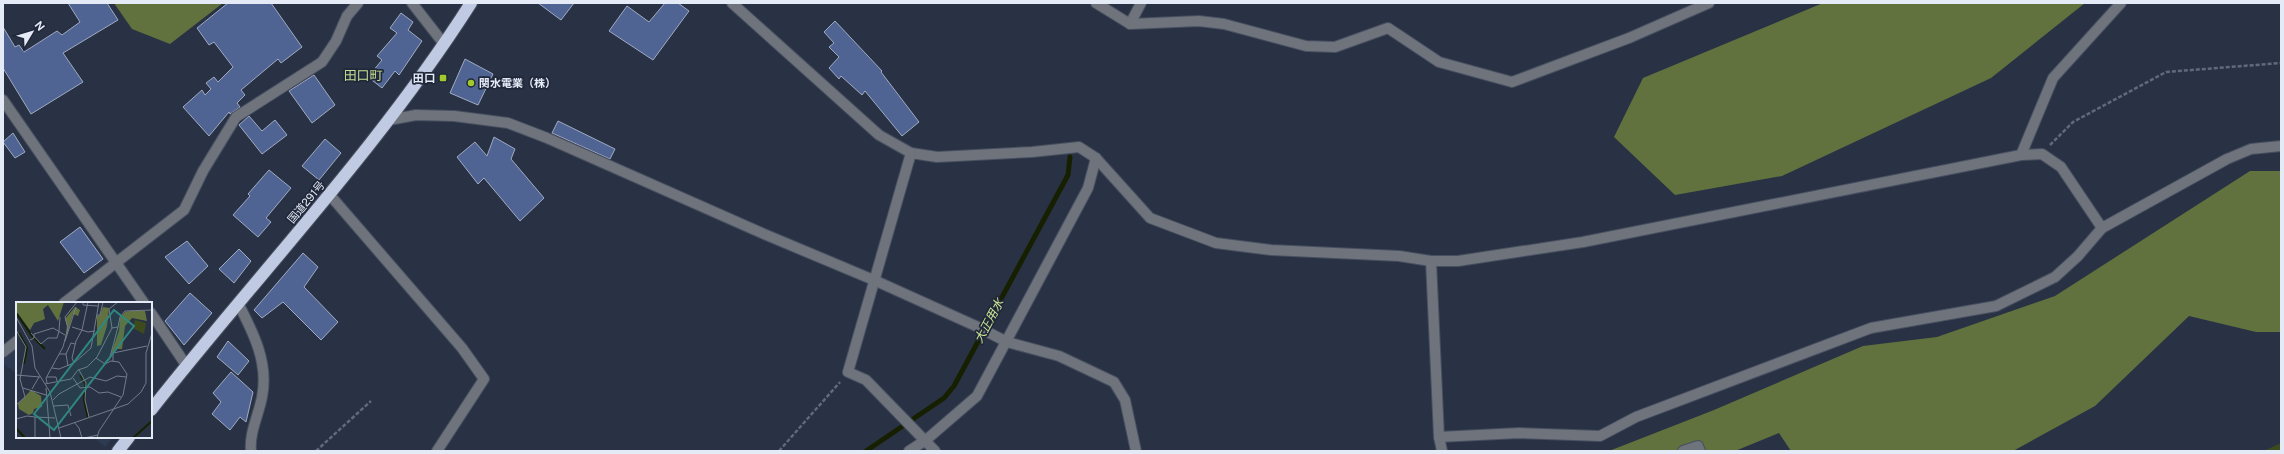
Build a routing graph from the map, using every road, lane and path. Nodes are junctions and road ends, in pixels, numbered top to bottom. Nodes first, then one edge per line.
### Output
1 (358, 3) edge
2 (412, 3) edge
3 (471, 3) edge
4 (732, 3) edge
5 (1096, 3) edge
6 (1141, 3) edge
7 (1709, 3) edge
8 (2121, 3) edge
9 (1130, 24) junction
10 (444, 44) junction
11 (2281, 63) edge
12 (3, 100) edge
13 (389, 120) junction
14 (2281, 146) edge
15 (911, 153) junction
16 (2042, 154) junction
17 (2021, 155) junction
18 (1096, 158) junction
19 (329, 194) junction
20 (2102, 228) junction
21 (1431, 260) junction
22 (115, 262) junction
23 (876, 281) junction
24 (65, 302) edge
25 (143, 302) edge
26 (238, 303) junction
27 (152, 315) edge
28 (16, 342) edge
29 (1007, 342) junction
30 (3, 352) edge
31 (186, 366) junction
32 (848, 372) junction
33 (371, 400) dead end
34 (152, 409) edge
35 (1439, 437) junction
36 (128, 438) edge
37 (926, 440) junction
38 (118, 451) edge
39 (251, 451) edge
40 (316, 451) edge
41 (436, 451) edge
42 (778, 451) edge
43 (909, 451) edge
44 (935, 451) edge
45 (1136, 451) edge
46 (1442, 451) edge
47 (1683, 451) edge
48 (1700, 451) edge

1 - 22 street
2 - 10 street
3 - 10 highway, 国道291号
4 - 15 street
5 - 9 street
6 - 9 street
7 - 9 street
8 - 17 street
10 - 13 highway, 国道291号
11 - 16 path
12 - 22 street
13 - 19 highway, 国道291号
13 - 23 street
14 - 20 street
15 - 18 street
15 - 23 street
16 - 17 street
16 - 20 street
17 - 21 street
18 - 21 street
18 - 29 street
19 - 26 highway, 国道291号
19 - 41 street
20 - 35 street
21 - 35 street
22 - 24 street
22 - 25 street
23 - 29 street
23 - 32 street
26 - 31 highway, 国道291号
26 - 39 street
27 - 31 street
28 - 30 street
29 - 37 street
29 - 45 street
31 - 34 highway, 国道291号
32 - 37 street
32 - 42 path
33 - 40 path
35 - 46 street
36 - 38 highway
37 - 43 street
37 - 44 street
47 - 48 street

